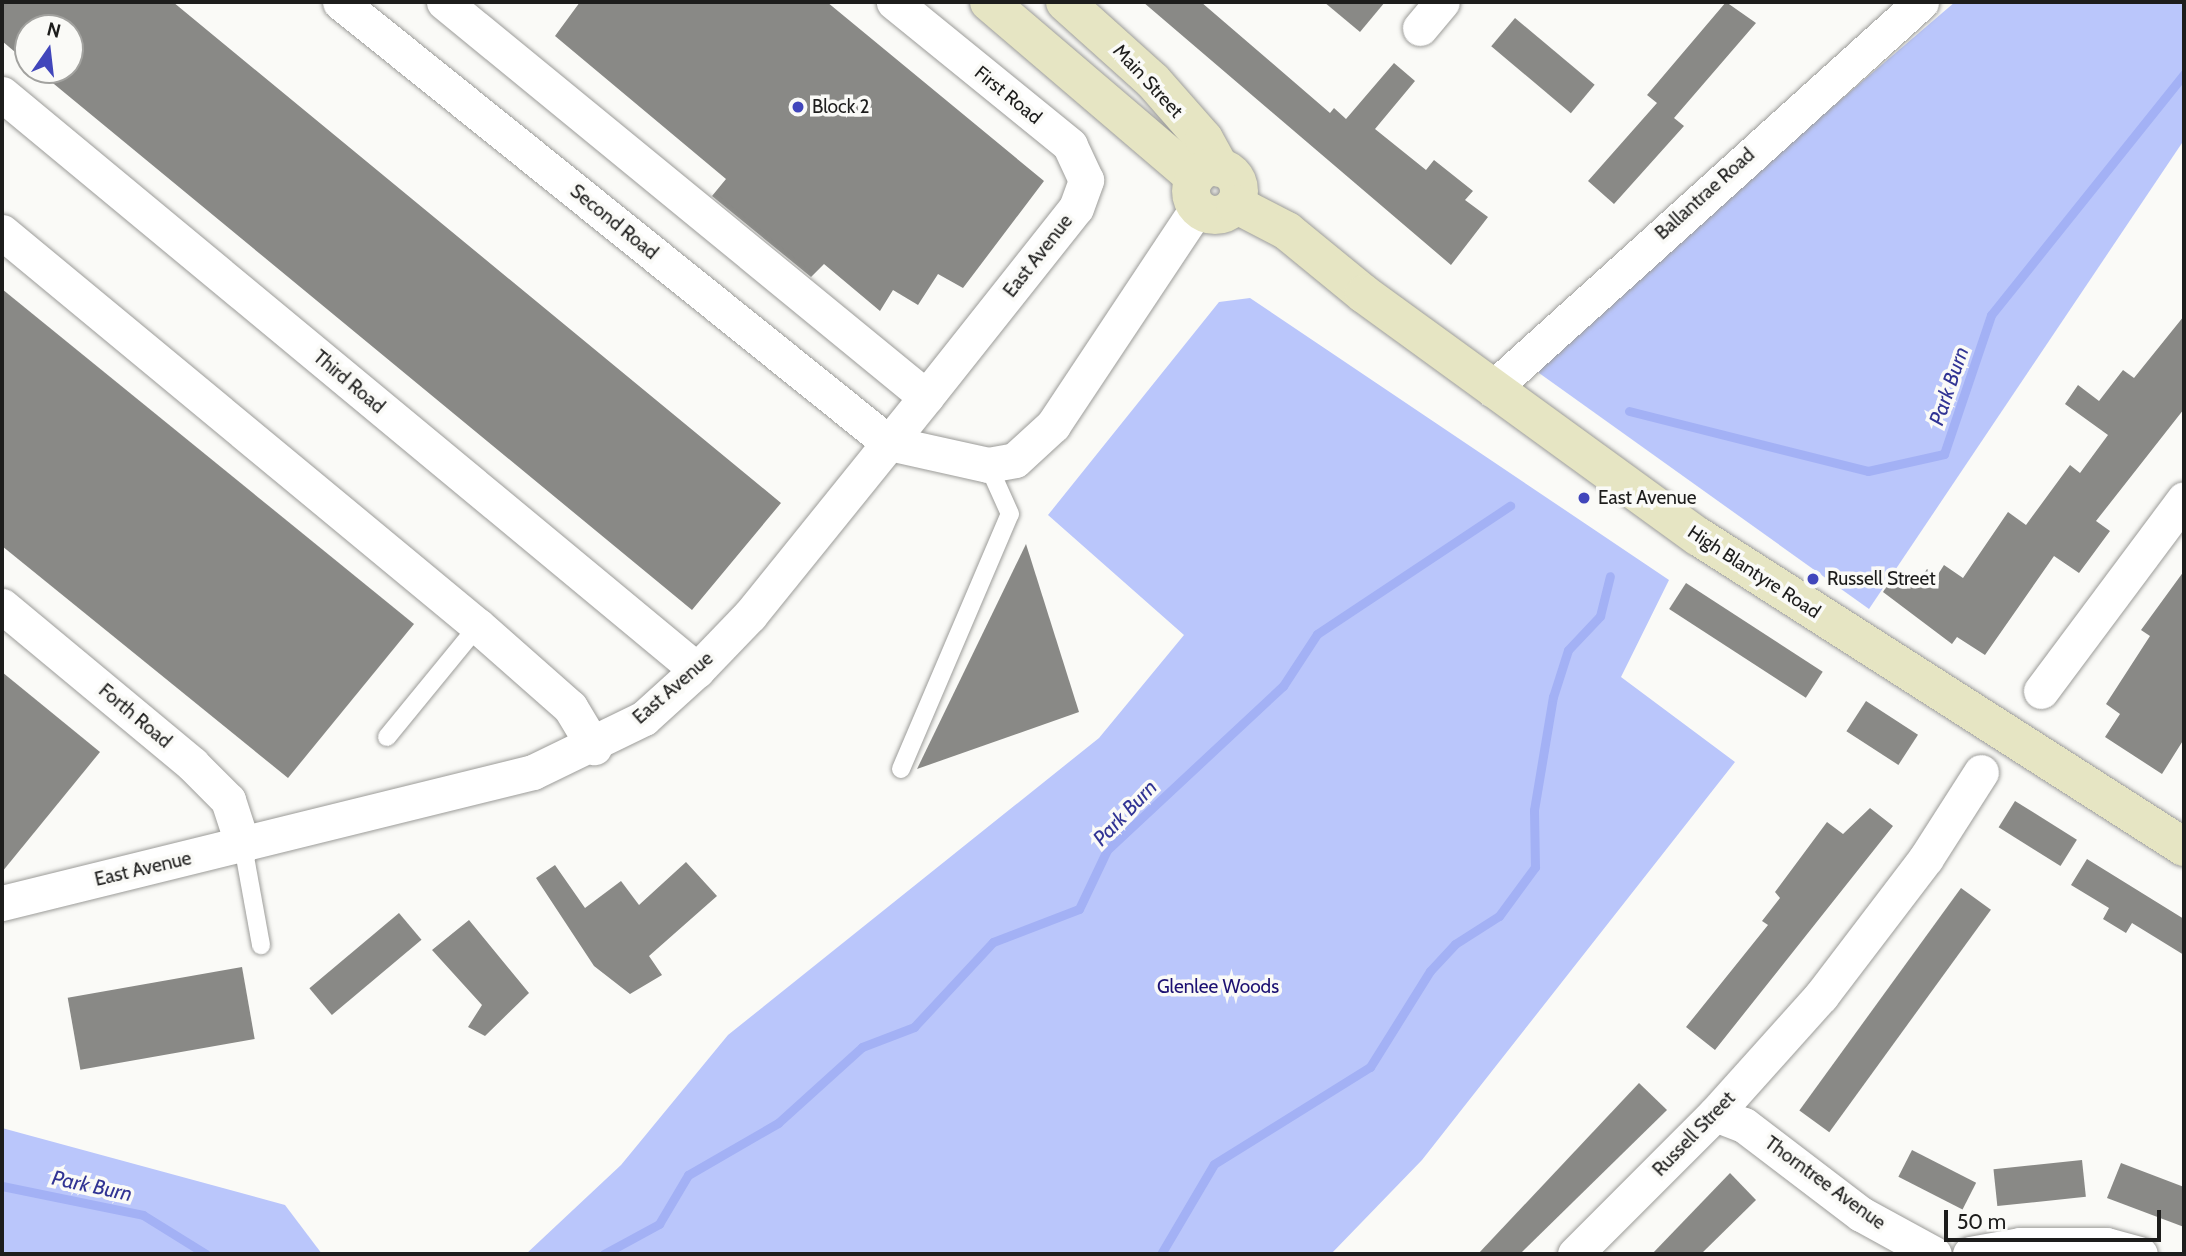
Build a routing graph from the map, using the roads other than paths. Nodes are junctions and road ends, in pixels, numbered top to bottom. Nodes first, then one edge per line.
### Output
1 (340, 2) edge
2 (444, 2) edge
3 (894, 2) edge
4 (989, 2) edge
5 (1065, 2) edge
6 (1442, 2) edge
7 (1921, 2) edge
8 (1420, 28) dead end
9 (2, 94) edge
10 (1204, 184) junction
11 (1235, 204) joint
12 (1076, 208) joint
13 (2, 232) edge
14 (1492, 389) junction
15 (926, 397) junction
16 (889, 443) junction
17 (988, 465) junction
18 (2184, 499) edge
19 (2, 606) edge
20 (478, 626) junction
21 (697, 670) junction
22 (2041, 691) dead end
23 (387, 737) dead end
24 (594, 747) junction
25 (901, 769) dead end
26 (1981, 772) dead end
27 (243, 846) junction
28 (2184, 847) edge
29 (2, 902) edge
30 (261, 945) dead end
31 (1715, 1114) junction
32 (1575, 1254) edge
33 (1934, 1254) edge
34 (1970, 1254) edge
35 (2140, 1254) edge

1 - 16 street, Second Road
2 - 15 street
3 - 12 street, First Road
4 - 10 main road, Main Street
5 - 10 main road, Main Street
6 - 8 street
7 - 14 street, Ballantrae Road
9 - 21 street, Third Road
10 - 11 main road, Main Street
10 - 17 street
11 - 14 main road, High Blantyre Road
12 - 15 street, East Avenue
13 - 20 street
14 - 28 main road, High Blantyre Road
15 - 16 street, East Avenue
16 - 17 street
16 - 21 street, East Avenue
17 - 25 lane
18 - 22 street
19 - 27 street, Forth Road
20 - 23 lane
20 - 24 street
21 - 24 street, East Avenue
24 - 27 street, East Avenue
26 - 31 street, Russell Street
27 - 29 street, East Avenue
27 - 30 lane
31 - 32 street, Russell Street
31 - 33 street, Thorntree Avenue
34 - 35 street

